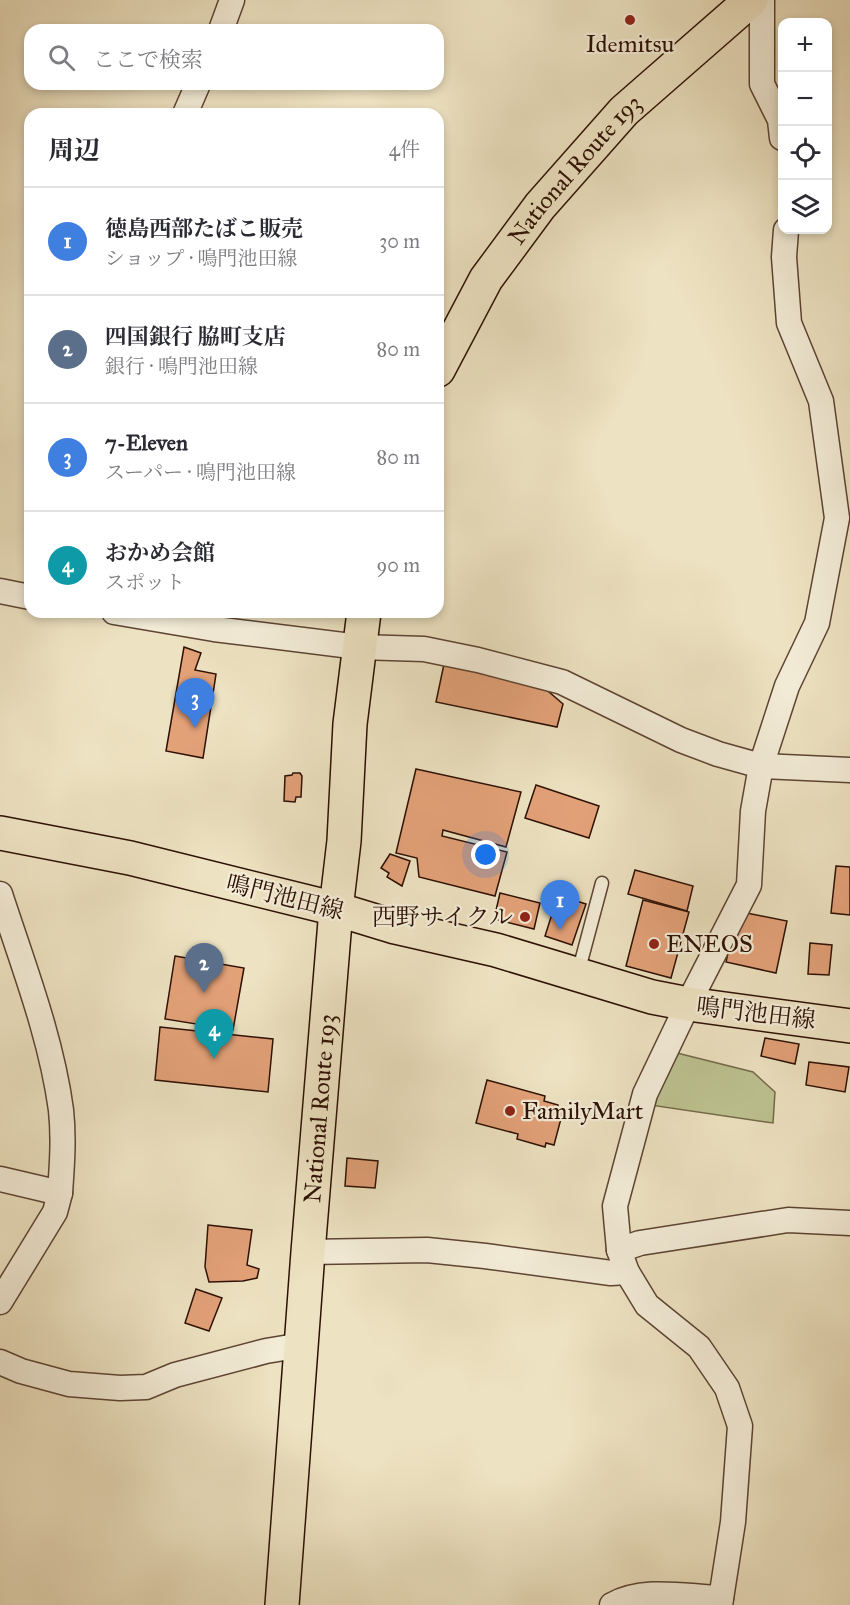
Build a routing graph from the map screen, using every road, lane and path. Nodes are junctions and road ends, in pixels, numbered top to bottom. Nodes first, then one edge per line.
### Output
1 (232, 0) edge
2 (751, 0) edge
3 (762, 0) edge
4 (223, 24) edge
5 (195, 90) edge
6 (188, 108) edge
7 (781, 126) edge
8 (786, 234) edge
9 (444, 359) edge
10 (0, 591) edge
11 (24, 596) edge
12 (149, 618) edge
13 (363, 618) edge
14 (359, 647) junction
15 (761, 766) junction
16 (850, 770) edge
17 (0, 832) edge
18 (602, 884) dead end
19 (0, 894) edge
20 (336, 909) junction
21 (578, 974) junction
22 (688, 1004) junction
23 (850, 1026) edge
24 (0, 1179) edge
25 (60, 1193) junction
26 (850, 1223) edge
27 (619, 1250) junction
28 (308, 1252) junction
29 (627, 1272) junction
30 (0, 1302) edge
31 (302, 1345) junction
32 (0, 1362) edge
33 (720, 1602) edge
34 (282, 1605) edge
35 (612, 1605) edge

1 - 4 street
2 - 9 main road, National Route 193
3 - 7 street
5 - 6 street
8 - 15 street
10 - 11 street
12 - 14 street
13 - 14 main road, National Route 193
14 - 15 street
14 - 20 main road, National Route 193
15 - 16 street
15 - 22 street
17 - 20 main road, 鳴門池田線
18 - 21 lane
19 - 25 street
20 - 21 main road, 鳴門池田線
20 - 28 main road, National Route 193
21 - 22 main road, 鳴門池田線
22 - 23 main road, 鳴門池田線
22 - 27 street
24 - 25 street
25 - 30 street
26 - 27 street
27 - 29 street
28 - 29 street
28 - 31 main road, National Route 193
29 - 33 street
31 - 32 street
31 - 34 main road, National Route 193
33 - 35 street

